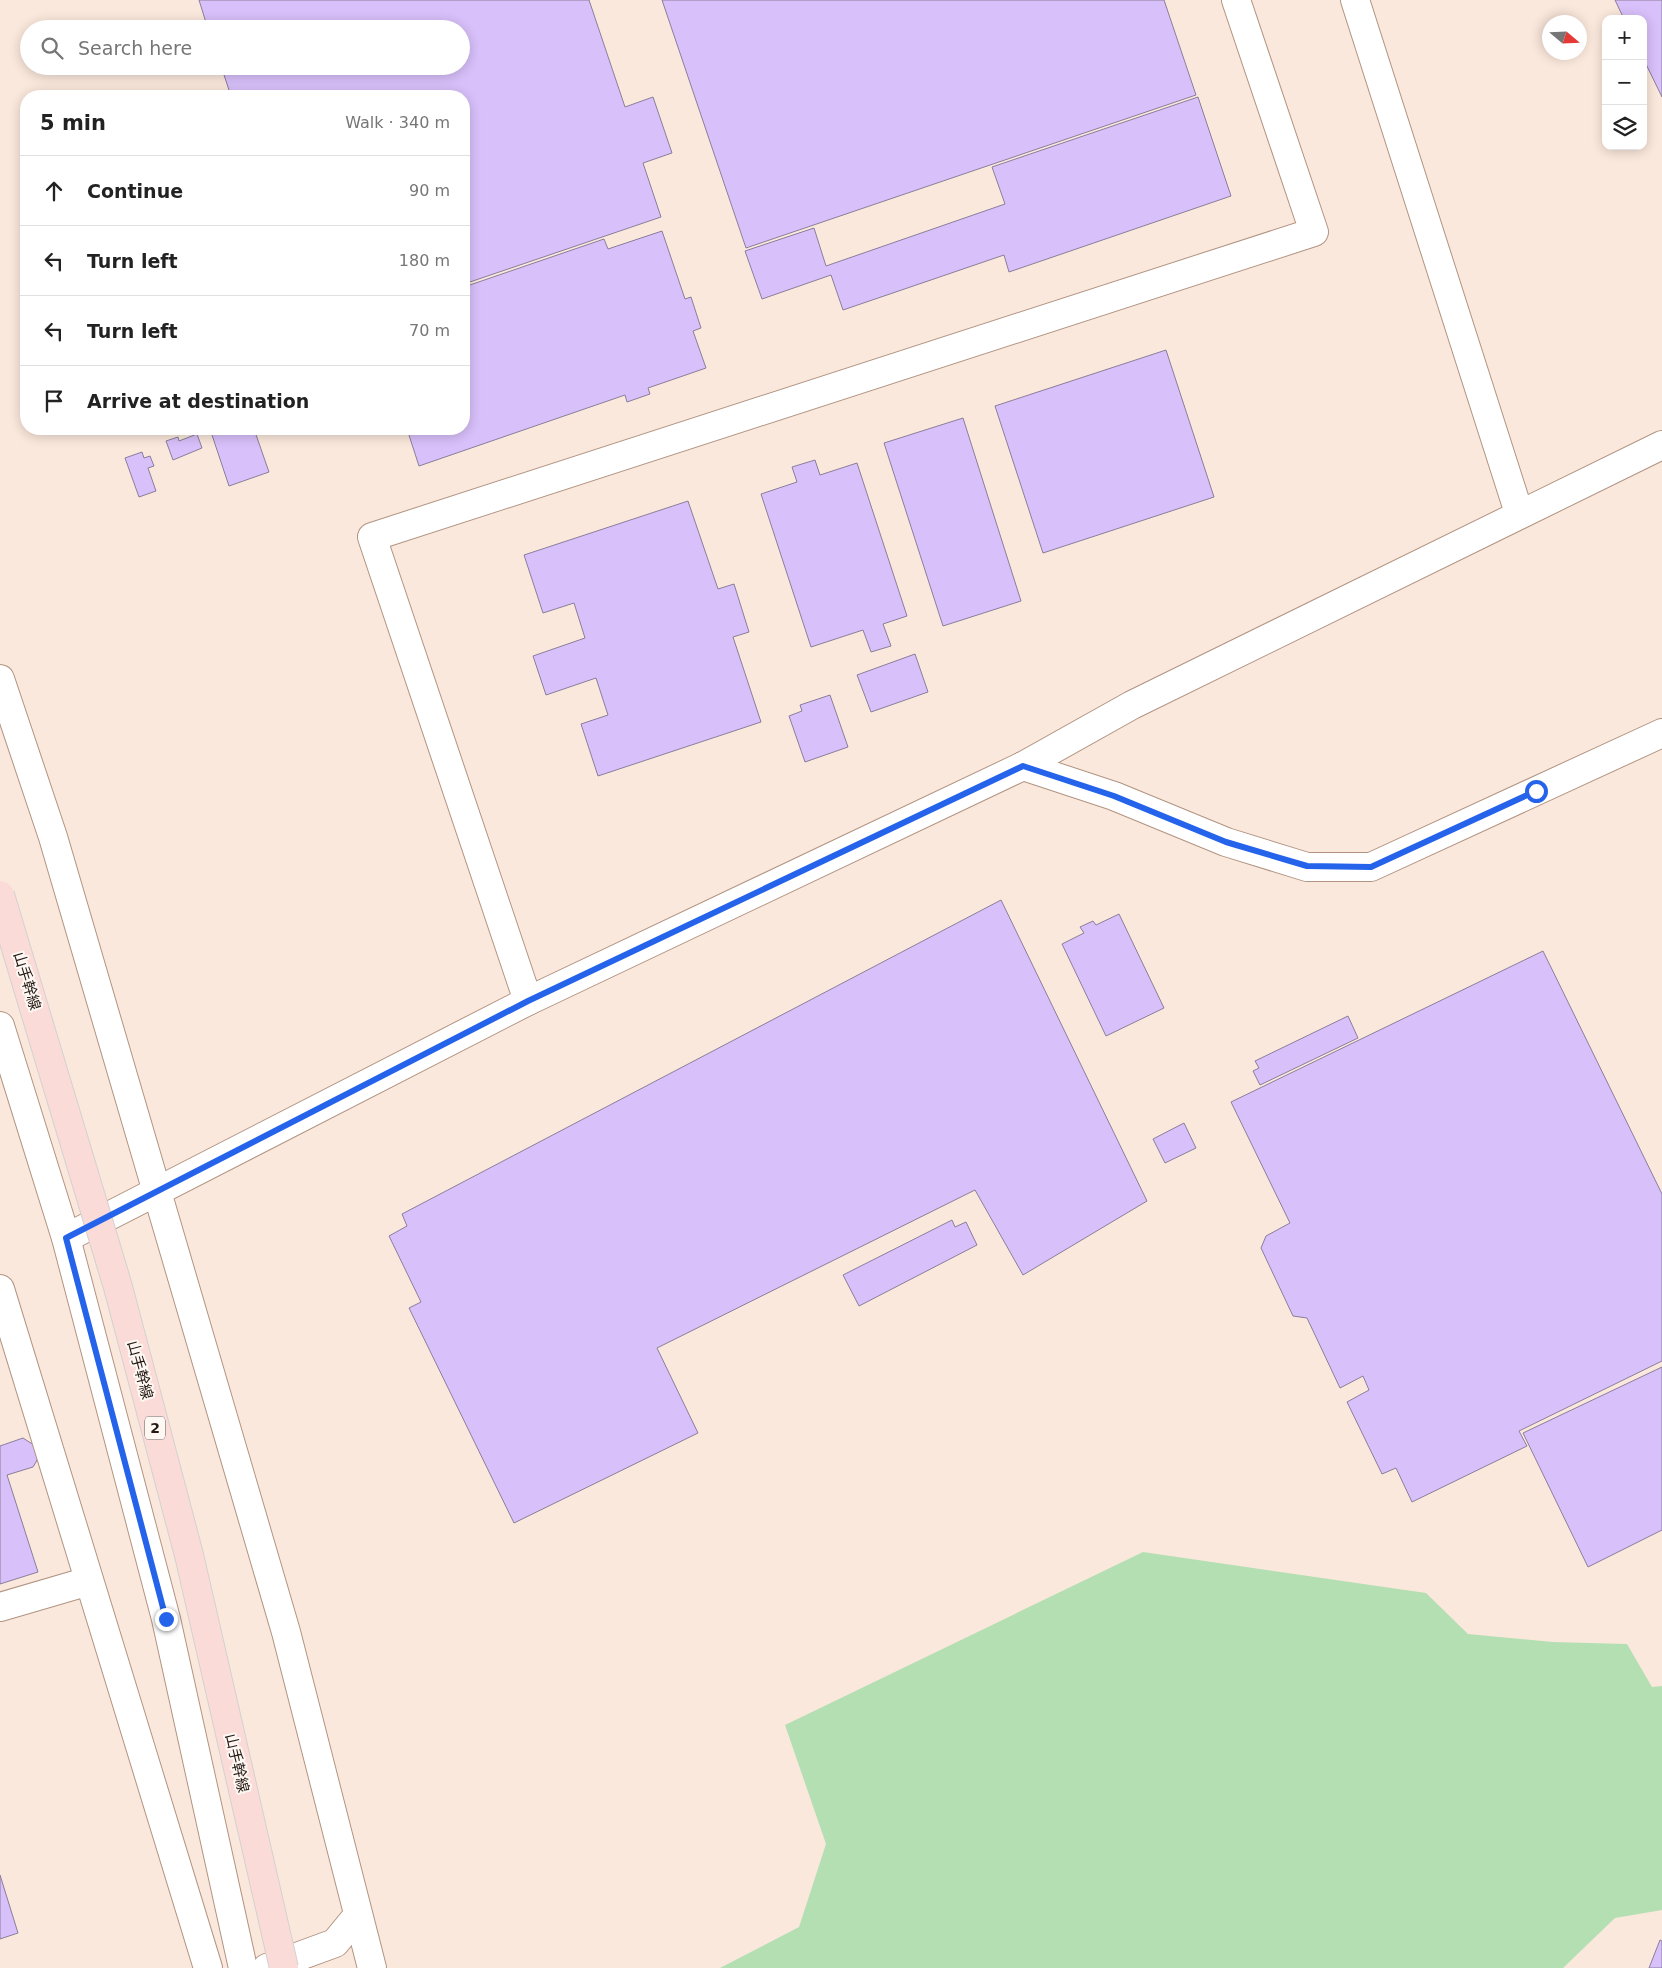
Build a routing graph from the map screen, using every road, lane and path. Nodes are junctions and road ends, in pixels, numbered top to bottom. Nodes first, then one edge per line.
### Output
1 (1236, 0) edge
2 (1355, 0) edge
3 (1662, 445) edge
4 (1519, 514) junction
5 (0, 679) edge
6 (1662, 733) edge
7 (1023, 766) junction
8 (0, 895) edge
9 (528, 1001) junction
10 (0, 1026) edge
11 (158, 1191) junction
12 (66, 1238) junction
13 (2, 1302) edge
14 (89, 1581) junction
15 (0, 1607) edge
16 (358, 1915) junction
17 (208, 1968) edge
18 (243, 1968) edge
19 (267, 1968) edge
20 (284, 1968) edge
21 (372, 1968) edge

1 - 9 street
2 - 4 street
3 - 4 street
4 - 7 street
5 - 11 street
6 - 7 street
7 - 9 street
8 - 20 main road, 山手幹線 / 2, bridge
9 - 11 street
10 - 12 street
11 - 12 street
11 - 16 street
12 - 18 street
13 - 14 street
14 - 15 street
14 - 17 street
16 - 19 street
16 - 21 street

